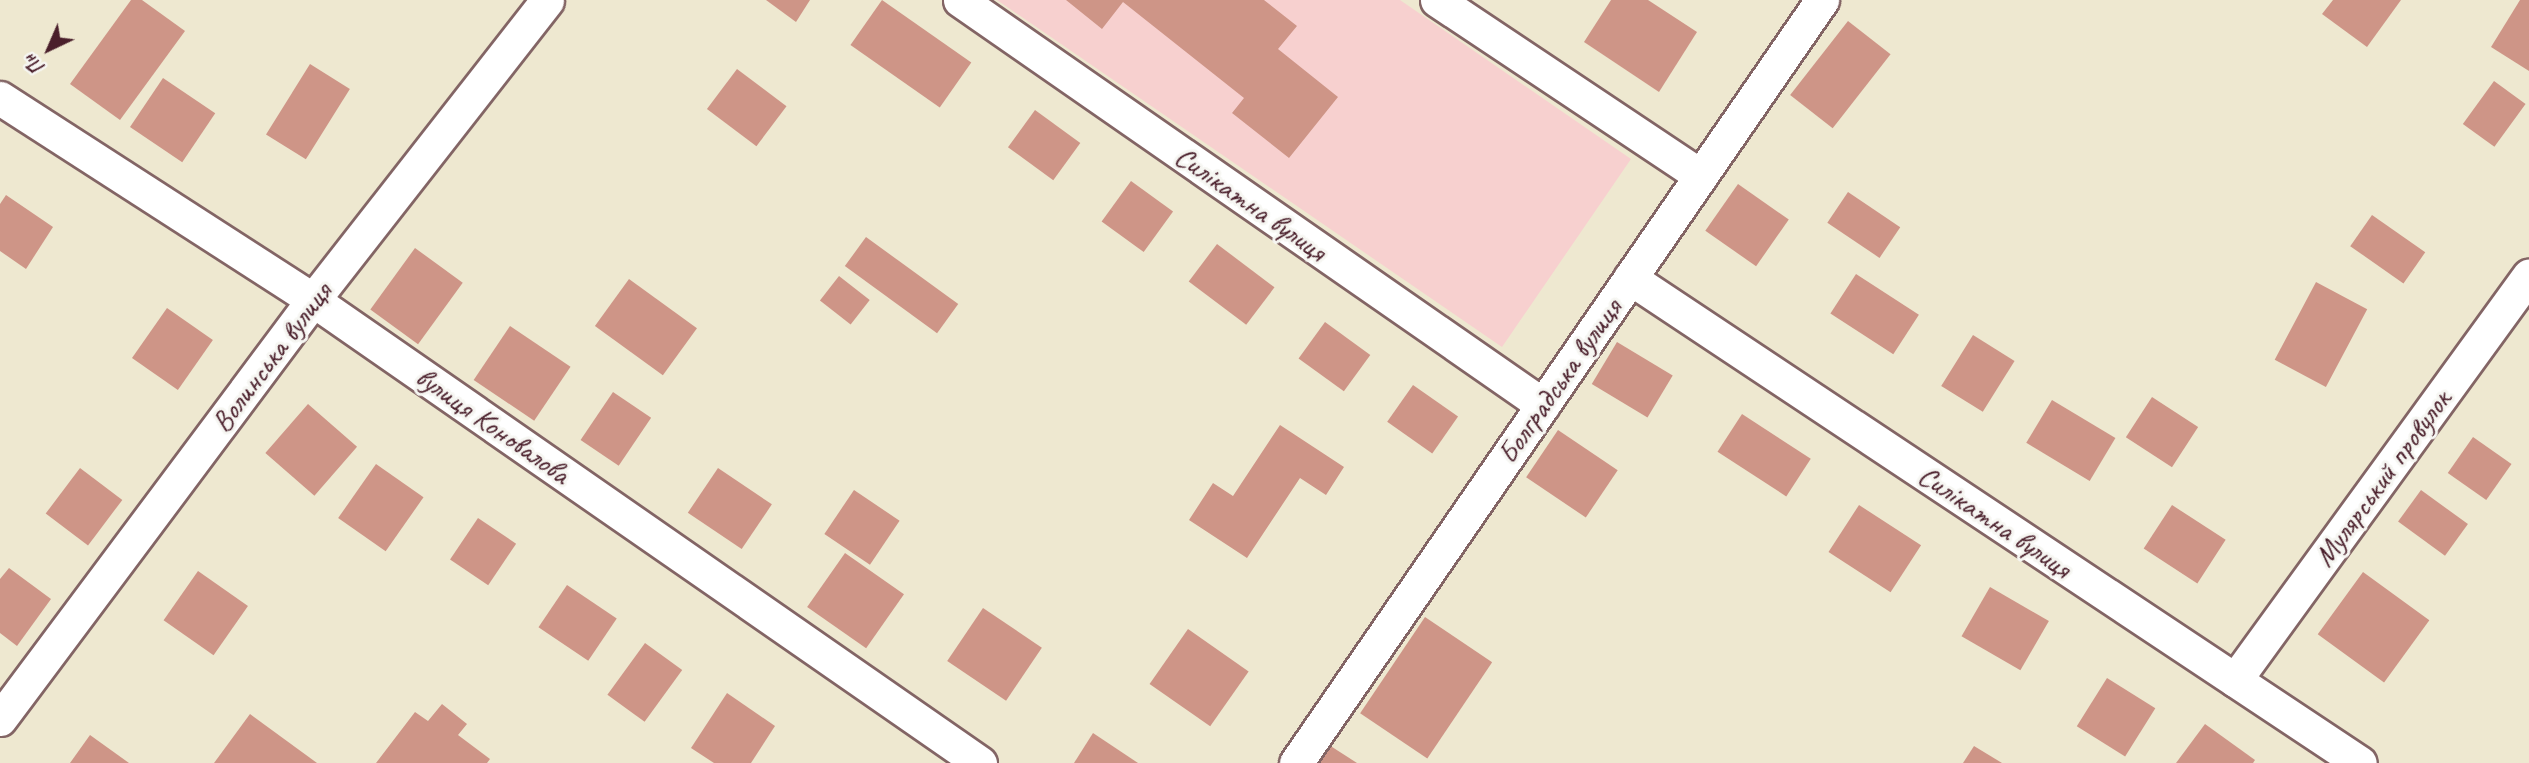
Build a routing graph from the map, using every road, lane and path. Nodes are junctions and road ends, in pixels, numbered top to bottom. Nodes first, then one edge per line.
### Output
1 (547, 0) edge
2 (960, 0) edge
3 (1437, 0) edge
4 (1822, 0) edge
5 (0, 98) edge
6 (1700, 176) junction
7 (2529, 276) edge
8 (1630, 278) junction
9 (313, 300) junction
10 (1543, 405) junction
11 (2235, 680) junction
12 (0, 719) edge
13 (980, 763) edge
14 (1296, 763) edge
15 (2360, 763) edge

1 - 9 street, Волинська вулиця
2 - 10 street, Силікатна вулиця
3 - 6 street
4 - 6 street, Болградська вулиця
5 - 9 street, вулиця Коновалова
6 - 8 street, Болградська вулиця
7 - 11 street, Мулярський провулок
8 - 10 street, Болградська вулиця
8 - 11 street, Силікатна вулиця
9 - 12 street, Волинська вулиця
9 - 13 street, вулиця Коновалова
10 - 14 street, Болградська вулиця
11 - 15 street, Силікатна вулиця

